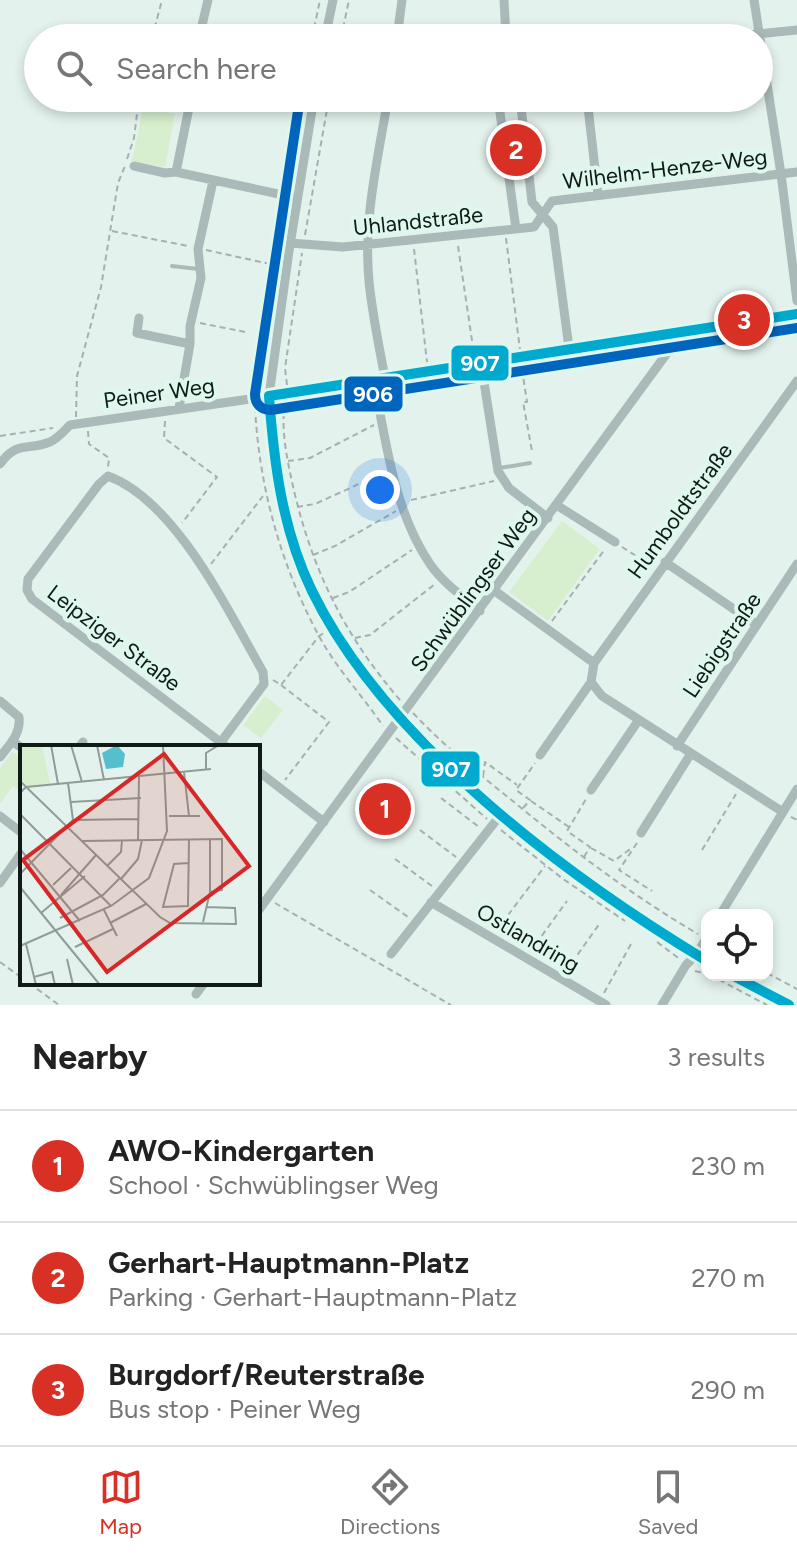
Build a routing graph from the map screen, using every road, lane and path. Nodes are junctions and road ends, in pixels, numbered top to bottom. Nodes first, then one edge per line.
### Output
1 (162, 0) edge
2 (208, 0) edge
3 (320, 0) edge
4 (333, 0) edge
5 (349, 0) edge
6 (402, 0) edge
7 (504, 0) edge
8 (754, 0) edge
9 (156, 24) edge
10 (202, 24) edge
11 (315, 24) edge
12 (328, 24) edge
13 (344, 24) edge
14 (399, 24) edge
15 (505, 24) edge
16 (758, 24) edge
17 (797, 30) edge
18 (773, 32) edge
19 (137, 112) edge
20 (188, 112) edge
21 (299, 112) edge
22 (312, 112) edge
23 (327, 112) edge
24 (386, 112) edge
25 (499, 112) edge
26 (522, 112) edge
27 (589, 112) edge
28 (772, 112) edge
29 (134, 166) dead end
30 (176, 172) junction
31 (797, 172) edge
32 (781, 174) junction
33 (213, 181) junction
34 (284, 195) junction
35 (598, 195) junction
36 (297, 198) junction
37 (543, 213) junction
38 (510, 230) junction
39 (457, 237) junction
40 (413, 240) junction
41 (290, 243) junction
42 (304, 245) junction
43 (368, 245) junction
44 (172, 266) dead end
45 (200, 270) junction
46 (797, 301) edge
47 (797, 314) edge
48 (139, 318) dead end
49 (191, 321) junction
50 (684, 330) junction
51 (245, 332) dead end
52 (190, 344) junction
53 (569, 348) junction
54 (521, 356) junction
55 (478, 363) junction
56 (428, 371) junction
57 (380, 379) junction
58 (797, 381) edge
59 (286, 393) junction
60 (269, 396) junction
61 (254, 398) junction
62 (179, 408) junction
63 (166, 410) junction
64 (382, 421) junction
65 (87, 422) junction
66 (73, 424) junction
67 (0, 436) edge
68 (532, 451) dead end
69 (288, 461) junction
70 (530, 463) dead end
71 (0, 464) edge
72 (498, 468) junction
73 (392, 469) junction
74 (108, 476) junction
75 (503, 479) junction
76 (265, 494) junction
77 (403, 504) junction
78 (558, 506) junction
79 (297, 507) junction
80 (548, 518) junction
81 (176, 531) junction
82 (613, 541) junction
83 (420, 545) junction
84 (313, 555) junction
85 (797, 564) edge
86 (662, 566) junction
87 (206, 572) junction
88 (442, 578) junction
89 (495, 591) junction
90 (330, 599) junction
91 (480, 611) junction
92 (757, 625) junction
93 (547, 628) junction
94 (331, 629) junction
95 (319, 636) junction
96 (353, 639) junction
97 (594, 663) junction
98 (263, 672) junction
99 (591, 682) junction
100 (281, 685) junction
101 (0, 701) edge
102 (408, 709) junction
103 (400, 720) junction
104 (638, 721) junction
105 (390, 733) junction
106 (12, 741) junction
107 (224, 744) edge
108 (677, 746) junction
109 (20, 747) edge
110 (540, 755) joint
111 (690, 755) junction
112 (0, 757) edge
113 (260, 772) edge
114 (483, 777) junction
115 (741, 786) junction
116 (280, 787) junction
117 (519, 787) junction
118 (797, 789) edge
119 (591, 790) joint
120 (441, 798) dead end
121 (530, 800) junction
122 (522, 809) junction
123 (783, 812) junction
124 (502, 813) junction
125 (0, 816) edge
126 (324, 822) junction
127 (569, 827) junction
128 (420, 830) dead end
129 (20, 831) edge
130 (486, 833) junction
131 (641, 833) dead end
132 (590, 847) junction
133 (702, 850) dead end
134 (20, 855) edge
135 (583, 858) junction
136 (395, 859) dead end
137 (463, 862) junction
138 (546, 865) dead end
139 (637, 881) junction
140 (0, 883) edge
141 (370, 890) dead end
142 (630, 890) junction
143 (652, 891) dead end
144 (440, 892) junction
145 (267, 898) junction
146 (567, 901) dead end
147 (431, 902) junction
148 (260, 908) edge
149 (724, 909) edge
150 (415, 923) junction
151 (600, 923) dead end
152 (701, 935) edge
153 (491, 937) junction
154 (631, 944) dead end
155 (701, 946) edge
156 (391, 954) dead end
157 (696, 955) junction
158 (525, 958) junction
159 (701, 958) edge
160 (0, 962) edge
161 (773, 976) edge
162 (20, 977) edge
163 (561, 979) junction
164 (721, 981) edge
165 (743, 981) edge
166 (33, 985) edge
167 (203, 985) edge
168 (797, 989) edge
169 (196, 994) dead end
170 (603, 1003) edge
171 (59, 1005) edge
172 (451, 1005) edge
173 (662, 1005) edge
174 (767, 1005) edge
175 (789, 1005) edge

1 - 9 path
2 - 10 street
3 - 11 path
4 - 12 street
5 - 13 path
6 - 14 street
7 - 15 street
8 - 16 street
17 - 18 street
19 - 66 path
20 - 30 street
21 - 34 path
22 - 36 street
23 - 42 path
24 - 43 street
25 - 38 street
26 - 37 street
27 - 35 street
28 - 32 street
29 - 30 street
30 - 33 street
31 - 32 street, Wilhelm-Henze-Weg
32 - 35 street, Wilhelm-Henze-Weg
32 - 46 street
33 - 34 street
33 - 45 street
34 - 36 street
34 - 61 path
35 - 37 street, Wilhelm-Henze-Weg
36 - 41 street
37 - 38 street, Uhlandstraße
37 - 53 street
38 - 39 street, Uhlandstraße
38 - 54 path
39 - 40 street, Uhlandstraße
39 - 55 path
40 - 43 street, Uhlandstraße
40 - 56 path
41 - 42 street, Uhlandstraße
41 - 60 street
42 - 43 street, Uhlandstraße
42 - 59 path
43 - 57 street
44 - 45 lane
45 - 49 street
47 - 50 street, Peiner Weg
48 - 52 street
49 - 51 path
49 - 52 street
50 - 53 street, Peiner Weg
50 - 78 street, Schwüblingser Weg
52 - 62 street
53 - 54 street, Peiner Weg
54 - 55 street, Peiner Weg
54 - 68 path
55 - 56 street, Peiner Weg
55 - 72 street
56 - 57 street, Peiner Weg
57 - 59 street, Peiner Weg
57 - 64 street
58 - 86 street, Humboldtstraße
59 - 60 street, Peiner Weg
59 - 69 path
60 - 61 street, Peiner Weg
60 - 94 street
61 - 62 street, Peiner Weg
61 - 76 path
62 - 63 street, Peiner Weg
63 - 65 street, Peiner Weg
63 - 81 path
64 - 69 path
64 - 73 street
65 - 66 street, Peiner Weg
65 - 74 path
66 - 67 path
66 - 71 street, Peiner Weg
69 - 79 path
70 - 72 lane
72 - 75 street
73 - 77 street
73 - 79 path
74 - 81 street
74 - 107 street, Leipziger Straße
75 - 77 path
75 - 80 street
76 - 87 path
76 - 95 path
77 - 83 street
77 - 84 path
78 - 80 street, Schwüblingser Weg
78 - 82 street
79 - 84 path
80 - 89 street, Schwüblingser Weg
81 - 87 street
82 - 86 path
82 - 93 path
83 - 88 street
83 - 90 path
84 - 90 path
85 - 92 street, Liebigstraße
86 - 92 street
86 - 97 street, Humboldtstraße
87 - 98 street
88 - 91 street
88 - 96 path
89 - 91 street, Schwüblingser Weg
89 - 93 street
90 - 96 path
91 - 102 street, Schwüblingser Weg
92 - 108 street, Liebigstraße
93 - 97 street
94 - 95 path
94 - 103 street
95 - 100 path
95 - 105 path
96 - 102 path
97 - 99 street
98 - 100 path
98 - 107 street, Leipziger Straße
99 - 104 street
99 - 110 street
100 - 116 path
101 - 106 street
102 - 103 street, Schwüblingser Weg
102 - 114 path
103 - 105 street, Schwüblingser Weg
103 - 124 street
104 - 108 street
104 - 119 street
105 - 126 street, Schwüblingser Weg
106 - 109 street
106 - 112 street
108 - 111 street
110 - 117 path
111 - 115 street
111 - 131 street
113 - 116 street
114 - 117 path
114 - 122 path
115 - 123 street
115 - 133 path
116 - 126 street
117 - 121 path
118 - 123 street
119 - 127 path
120 - 130 path
121 - 122 path
121 - 127 path
122 - 135 path
123 - 149 street
124 - 130 street
124 - 157 street
125 - 129 street
126 - 145 street, Schwüblingser Weg
127 - 132 path
128 - 137 path
130 - 137 street
132 - 135 path
132 - 139 path
134 - 140 street
135 - 142 path
136 - 144 path
137 - 144 street
138 - 153 path
139 - 142 path
139 - 143 path
141 - 150 path
142 - 152 path
144 - 147 street
145 - 148 street, Schwüblingser Weg
145 - 172 path
146 - 158 path
147 - 150 street
147 - 153 street, Ostlandring
150 - 156 street
151 - 163 path
153 - 158 street, Ostlandring
154 - 170 path
155 - 157 street
157 - 159 street
157 - 173 street
158 - 163 street, Ostlandring
160 - 162 path
161 - 168 path
163 - 170 street, Ostlandring
164 - 174 path
165 - 175 street
166 - 171 path
167 - 169 street

